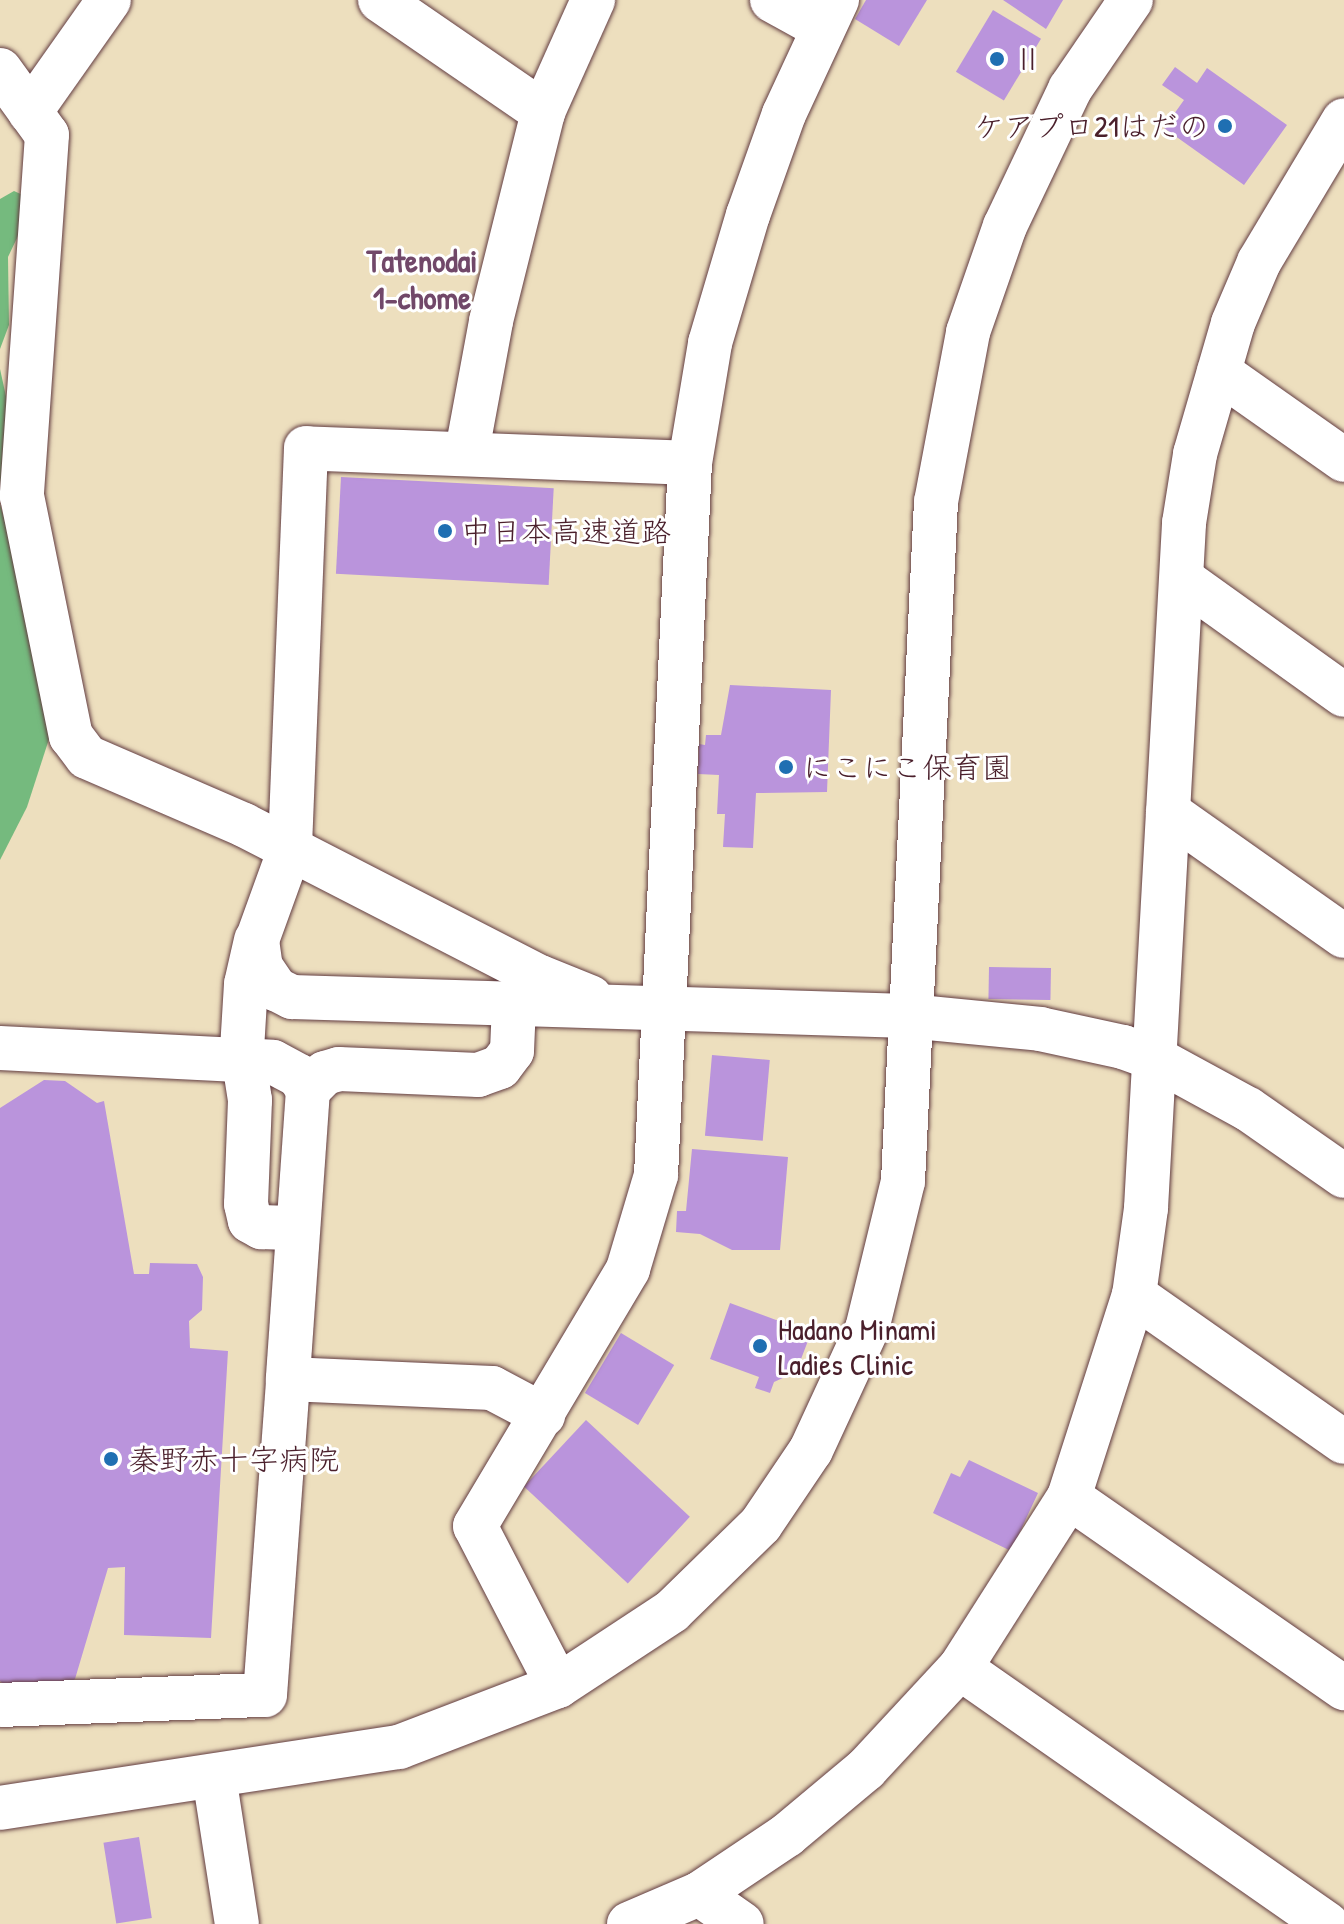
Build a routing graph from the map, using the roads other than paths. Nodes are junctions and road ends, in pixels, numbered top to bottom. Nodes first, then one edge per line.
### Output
1 (109, 0) edge
2 (380, 0) edge
3 (593, 0) edge
4 (772, 0) edge
5 (1131, 0) edge
6 (829, 14) edge
7 (0, 70) edge
8 (30, 112) junction
9 (543, 112) junction
10 (1344, 120) edge
11 (1331, 168) edge
12 (1219, 372) junction
13 (467, 451) junction
14 (1344, 460) edge
15 (690, 463) junction
16 (1182, 579) junction
17 (1344, 695) edge
18 (1168, 812) junction
19 (290, 849) junction
20 (259, 926) junction
21 (1344, 936) edge
22 (514, 1005) junction
23 (611, 1006) junction
24 (661, 1008) junction
25 (908, 1016) junction
26 (0, 1048) edge
27 (243, 1060) junction
28 (1158, 1060) junction
29 (308, 1090) junction
30 (1344, 1176) edge
31 (297, 1228) junction
32 (1134, 1295) junction
33 (288, 1379) junction
34 (543, 1415) junction
35 (1344, 1442) edge
36 (1069, 1497) junction
37 (960, 1668) junction
38 (558, 1686) junction
39 (1344, 1688) edge
40 (0, 1705) edge
41 (214, 1776) junction
42 (0, 1808) edge
43 (699, 1894) junction
44 (237, 1924) edge
45 (629, 1924) edge
46 (742, 1924) edge
47 (1327, 1924) edge

1 - 8 street
2 - 9 street
3 - 9 street
4 - 6 street
5 - 25 street
6 - 15 street
7 - 8 street
8 - 19 street
9 - 13 street
10 - 11 street
11 - 12 street
12 - 14 street
12 - 16 street
13 - 15 street
13 - 19 street
15 - 24 street
16 - 17 street
16 - 18 street
18 - 21 street
18 - 28 street
19 - 20 street
19 - 23 street
20 - 22 street
20 - 27 street
22 - 23 street
22 - 29 street
23 - 24 street
24 - 25 street
24 - 34 street
25 - 28 street
25 - 38 street
26 - 27 street
27 - 29 street
27 - 31 street
28 - 30 street
28 - 32 street
29 - 31 street
31 - 33 street
32 - 35 street
32 - 36 street
33 - 34 street
33 - 40 street
34 - 38 street
36 - 37 street
36 - 39 street
37 - 43 street
37 - 47 street
38 - 41 street
41 - 42 street
41 - 44 street
43 - 45 street
43 - 46 street

